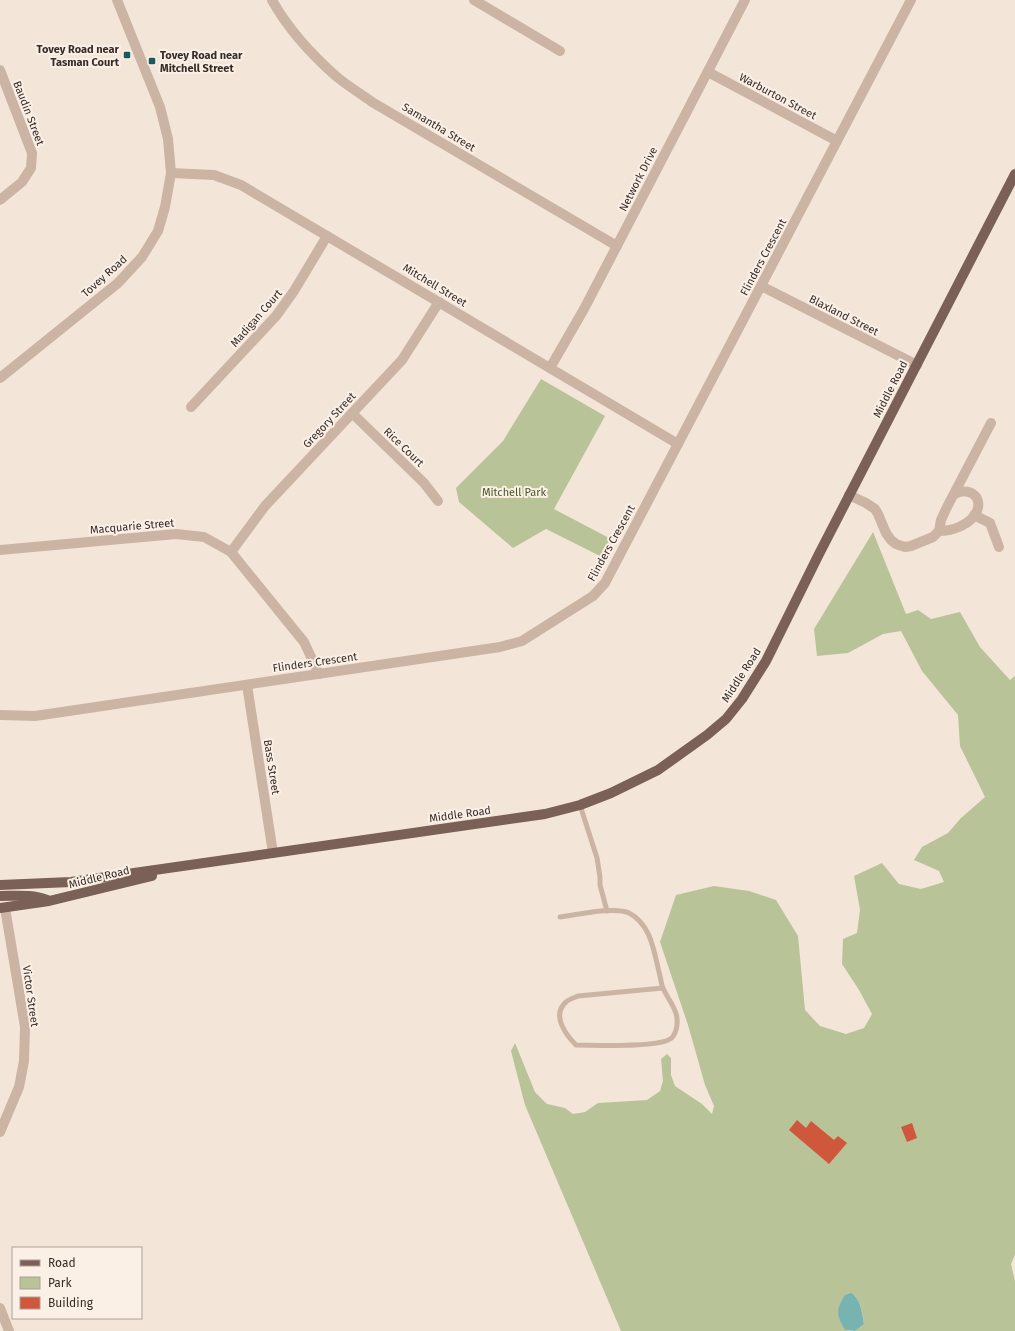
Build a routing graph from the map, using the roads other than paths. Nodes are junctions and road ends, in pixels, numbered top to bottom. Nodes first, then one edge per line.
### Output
1 (117, 0) edge
2 (272, 0) edge
3 (474, 0) edge
4 (745, 0) edge
5 (911, 0) edge
6 (560, 51) dead end
7 (0, 70) edge
8 (708, 72) junction
9 (837, 141) junction
10 (171, 173) junction
11 (1015, 174) edge
12 (0, 200) edge
13 (327, 236) junction
14 (617, 246) junction
15 (761, 286) junction
16 (439, 302) junction
17 (917, 365) junction
18 (550, 368) junction
19 (0, 378) edge
20 (191, 407) dead end
21 (352, 413) junction
22 (991, 423) dead end
23 (678, 444) junction
24 (954, 494) junction
25 (849, 495) junction
26 (438, 501) dead end
27 (974, 514) junction
28 (939, 531) junction
29 (1000, 547) dead end
30 (0, 550) edge
31 (231, 552) junction
32 (319, 674) junction
33 (247, 685) junction
34 (0, 715) edge
35 (580, 805) junction
36 (273, 853) junction
37 (204, 863) junction
38 (0, 886) edge
39 (0, 896) edge
40 (49, 901) junction
41 (2, 908) edge
42 (606, 911) junction
43 (560, 917) dead end
44 (663, 988) junction
45 (0, 1132) edge
46 (0, 1308) edge
47 (9, 1331) edge

1 - 10 street, Tovey Road
2 - 14 street, Samantha Street
3 - 6 street
4 - 8 street, Network Drive
5 - 9 street, Flinders Crescent
7 - 12 street, Baudin Street
8 - 9 street, Warburton Street
8 - 14 street, Network Drive
9 - 15 street, Flinders Crescent
10 - 13 street, Mitchell Street
10 - 19 street, Tovey Road
11 - 17 main road, Middle Road
13 - 16 street, Mitchell Street
13 - 20 street, Madigan Court
14 - 18 street, Network Drive
15 - 17 street, Blaxland Street
15 - 23 street, Flinders Crescent
16 - 18 street, Mitchell Street
16 - 21 street, Gregory Street
17 - 25 main road, Middle Road
18 - 23 street, Mitchell Street
21 - 26 street, Rice Court
21 - 31 street, Gregory Street
22 - 24 street
23 - 32 street, Flinders Crescent
24 - 27 street
24 - 28 street
25 - 28 street
25 - 35 main road, Middle Road
27 - 28 street
27 - 29 street
30 - 31 street, Macquarie Street
31 - 32 street, Macquarie Street
32 - 33 street, Flinders Crescent
33 - 34 street, Flinders Crescent
33 - 36 street, Bass Street
35 - 36 main road, Middle Road
35 - 42 lane
36 - 37 main road, Middle Road
37 - 38 main road, Middle Road
37 - 40 main road, Middle Road
39 - 40 main road
40 - 41 main road, Middle Road
41 - 45 street, Victor Street
42 - 43 lane
42 - 44 lane
44 - 44 lane
46 - 47 street

